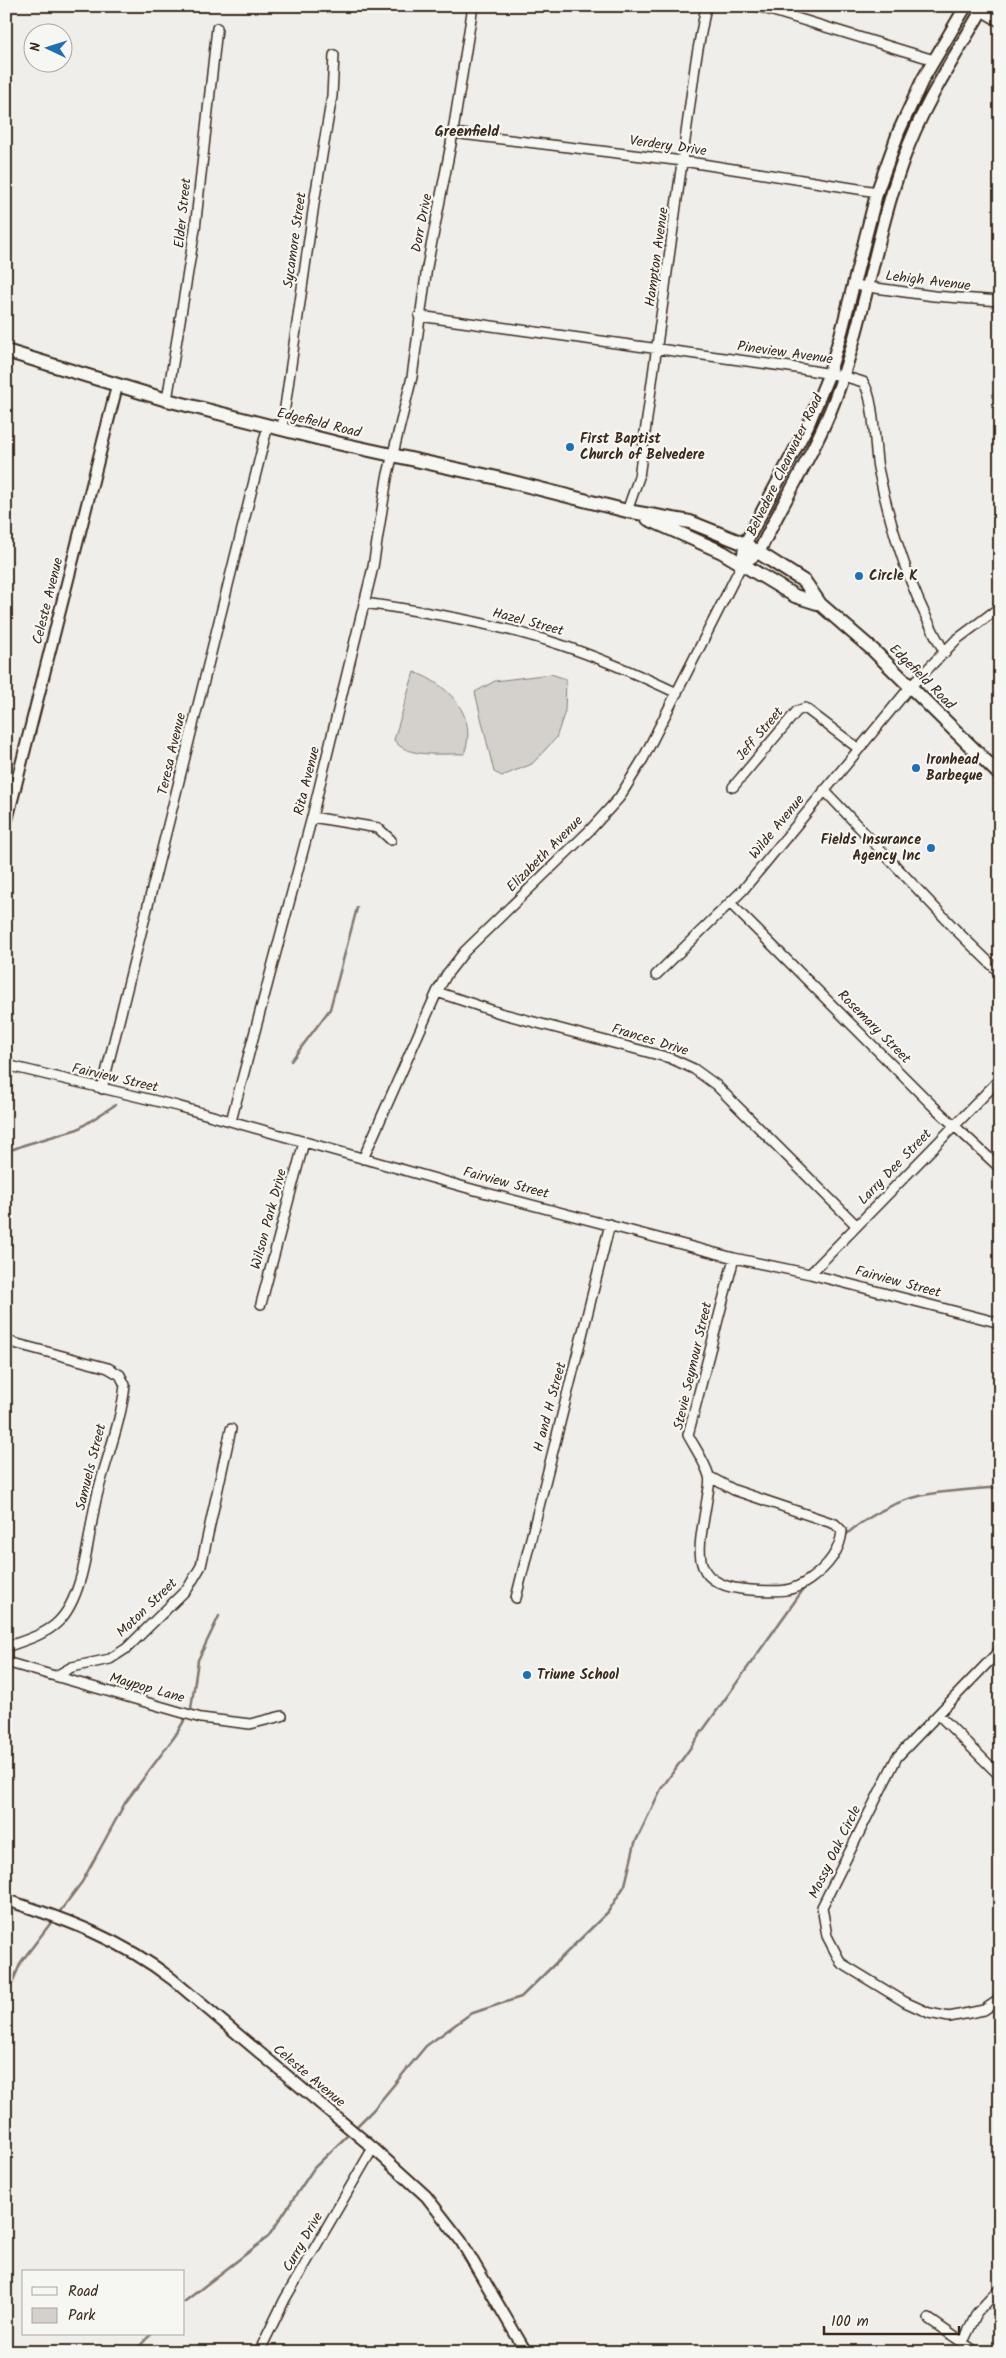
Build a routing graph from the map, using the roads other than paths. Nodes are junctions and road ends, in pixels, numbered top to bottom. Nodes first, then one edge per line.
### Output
1 (473, 6) edge
2 (706, 6) edge
3 (757, 6) edge
4 (966, 6) edge
5 (980, 8) edge
6 (1000, 22) edge
7 (217, 28) dead end
8 (334, 54) dead end
9 (934, 60) junction
10 (453, 133) junction
11 (683, 160) junction
12 (877, 192) junction
13 (854, 285) junction
14 (869, 288) junction
15 (1000, 301) edge
16 (419, 316) junction
17 (657, 348) junction
18 (6, 351) edge
19 (829, 374) junction
20 (843, 376) junction
21 (117, 386) junction
22 (167, 400) junction
23 (268, 425) junction
24 (282, 428) junction
25 (394, 450) junction
26 (627, 511) junction
27 (745, 544) junction
28 (759, 552) junction
29 (742, 564) junction
30 (364, 603) junction
31 (820, 604) junction
32 (1000, 607) edge
33 (945, 653) junction
34 (910, 687) junction
35 (677, 693) junction
36 (859, 750) junction
37 (1000, 775) edge
38 (734, 787) dead end
39 (824, 790) junction
40 (8, 808) edge
41 (312, 816) junction
42 (6, 824) edge
43 (391, 840) dead end
44 (730, 903) junction
45 (1000, 973) edge
46 (656, 975) dead end
47 (437, 992) junction
48 (6, 1065) edge
49 (1000, 1079) edge
50 (102, 1089) junction
51 (231, 1121) junction
52 (954, 1126) junction
53 (304, 1142) junction
54 (363, 1159) junction
55 (1000, 1168) edge
56 (610, 1224) junction
57 (857, 1226) junction
58 (734, 1258) junction
59 (810, 1274) junction
60 (261, 1304) dead end
61 (1000, 1323) edge
62 (6, 1341) edge
63 (231, 1429) dead end
64 (710, 1477) junction
65 (516, 1598) dead end
66 (6, 1647) edge
67 (1000, 1650) edge
68 (6, 1662) edge
69 (56, 1676) junction
70 (939, 1715) junction
71 (282, 1716) dead end
72 (1000, 1776) edge
73 (6, 1900) edge
74 (1000, 1999) edge
75 (373, 2148) junction
76 (1000, 2288) edge
77 (929, 2319) dead end
78 (963, 2342) junction
79 (258, 2352) edge
80 (526, 2352) edge
81 (976, 2352) edge

1 - 10 street, Dorr Drive
2 - 11 street, Hampton Avenue
3 - 9 street
4 - 9 main road, Belvedere Clearwater Road
5 - 6 street
5 - 14 main road, Belvedere Clearwater Road
7 - 22 street, Elder Street
8 - 24 street, Sycamore Street
9 - 12 main road, Belvedere Clearwater Road
10 - 11 street, Verdery Drive
10 - 16 street, Dorr Drive
11 - 12 street, Verdery Drive
11 - 17 street, Hampton Avenue
12 - 13 main road, Belvedere Clearwater Road
13 - 14 street, Lehigh Avenue
13 - 19 main road, Belvedere Clearwater Road
14 - 15 street, Lehigh Avenue
14 - 20 main road, Belvedere Clearwater Road
16 - 17 street, Pineview Avenue
16 - 25 street, Dorr Drive
17 - 19 street, Pineview Avenue
17 - 26 street, Hampton Avenue
18 - 21 main road, Edgefield Road
19 - 20 street, Pineview Avenue
19 - 27 main road, Belvedere Clearwater Road
20 - 28 main road, Belvedere Clearwater Road
20 - 33 street, Pineview Avenue
21 - 22 main road, Edgefield Road
21 - 40 street, Celeste Avenue
22 - 23 main road, Edgefield Road
23 - 24 main road, Edgefield Road
23 - 50 street, Teresa Avenue
24 - 25 main road, Edgefield Road
25 - 26 main road, Edgefield Road
25 - 30 street, Rita Avenue
26 - 27 main road, Edgefield Road
26 - 29 main road, Edgefield Road
27 - 28 main road, Edgefield Road
27 - 29 main road, Belvedere Clearwater Road
28 - 29 main road, Belvedere Clearwater Road
28 - 31 main road, Edgefield Road
29 - 31 main road, Edgefield Road
29 - 35 street, Elizabeth Avenue
30 - 35 street, Hazel Street
30 - 41 street, Rita Avenue
31 - 34 main road, Edgefield Road
32 - 33 street, Wilde Avenue
33 - 34 street, Wilde Avenue
34 - 36 street, Wilde Avenue
34 - 37 main road, Edgefield Road
35 - 47 street, Elizabeth Avenue
36 - 38 street, Jeff Street
36 - 39 street, Wilde Avenue
39 - 44 street, Wilde Avenue
39 - 45 street
40 - 42 street, Celeste Avenue
41 - 43 street
41 - 51 street, Rita Avenue
44 - 46 street, Wilde Avenue
44 - 52 street, Rosemary Street
47 - 54 street, Elizabeth Avenue
47 - 57 street, Frances Drive
48 - 50 street, Fairview Street
49 - 52 street, Larry Dee Street
50 - 51 street, Fairview Street
51 - 53 street, Fairview Street
52 - 55 street, Rosemary Street
52 - 57 street, Larry Dee Street
53 - 54 street, Fairview Street
53 - 60 street, Wilson Park Drive
54 - 56 street, Fairview Street
56 - 58 street, Fairview Street
56 - 65 street, H and H Street
57 - 59 street, Larry Dee Street
58 - 59 street, Fairview Street
58 - 64 street, Stevie Seymour Street
59 - 61 street, Fairview Street
62 - 66 street, Samuels Street
63 - 69 street, Moton Street
64 - 64 street
67 - 70 street, Mossy Oak Circle
68 - 69 street, Maypop Lane
69 - 71 street, Maypop Lane
70 - 72 street
70 - 74 street, Mossy Oak Circle
73 - 75 street, Celeste Avenue
75 - 79 street, Curry Drive
75 - 80 street, Celeste Avenue
76 - 78 street
77 - 78 street
78 - 81 street

